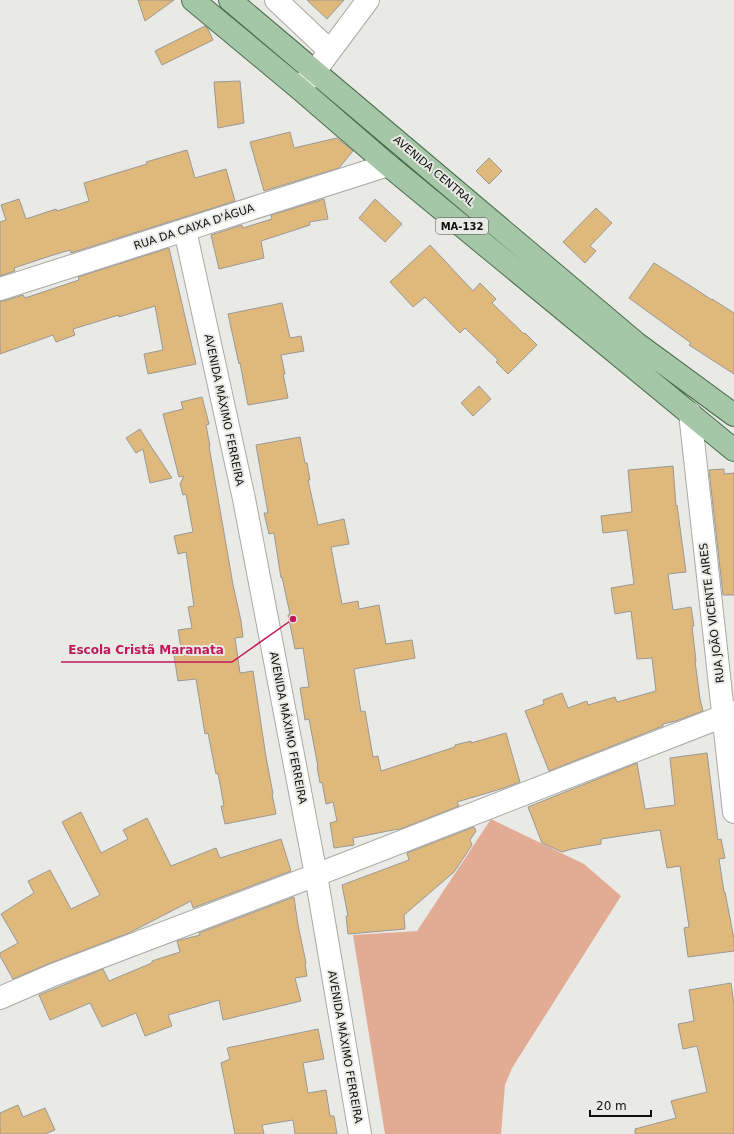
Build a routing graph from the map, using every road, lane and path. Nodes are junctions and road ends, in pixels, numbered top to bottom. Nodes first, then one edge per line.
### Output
1 (193, 0) edge
2 (230, 0) edge
3 (276, 0) edge
4 (368, 0) edge
5 (330, 51) junction
6 (315, 71) junction
7 (300, 89) junction
8 (388, 165) junction
9 (185, 230) junction
10 (0, 289) edge
11 (690, 414) junction
12 (734, 415) edge
13 (734, 450) edge
14 (729, 714) edge
15 (734, 812) edge
16 (316, 875) junction
17 (0, 998) edge
18 (360, 1134) edge

1 - 7 main road, MA-132
2 - 6 main road, AVENIDA CENTRAL / MA-132
3 - 5 street
4 - 5 street
5 - 6 street
6 - 7 street
6 - 12 main road, AVENIDA CENTRAL / MA-132
7 - 8 main road, MA-132
8 - 9 street, RUA DA CAIXA D'ÁGUA
8 - 11 main road, MA-132
9 - 10 street, RUA DA CAIXA D'ÁGUA
9 - 16 street, AVENIDA MÁXIMO FERREIRA
11 - 13 main road, MA-132
11 - 14 street, RUA JOÃO VICENTE AIRES
14 - 15 street, RUA JOÃO VICENTE AIRES
14 - 16 street
16 - 17 street
16 - 18 street, AVENIDA MÁXIMO FERREIRA

